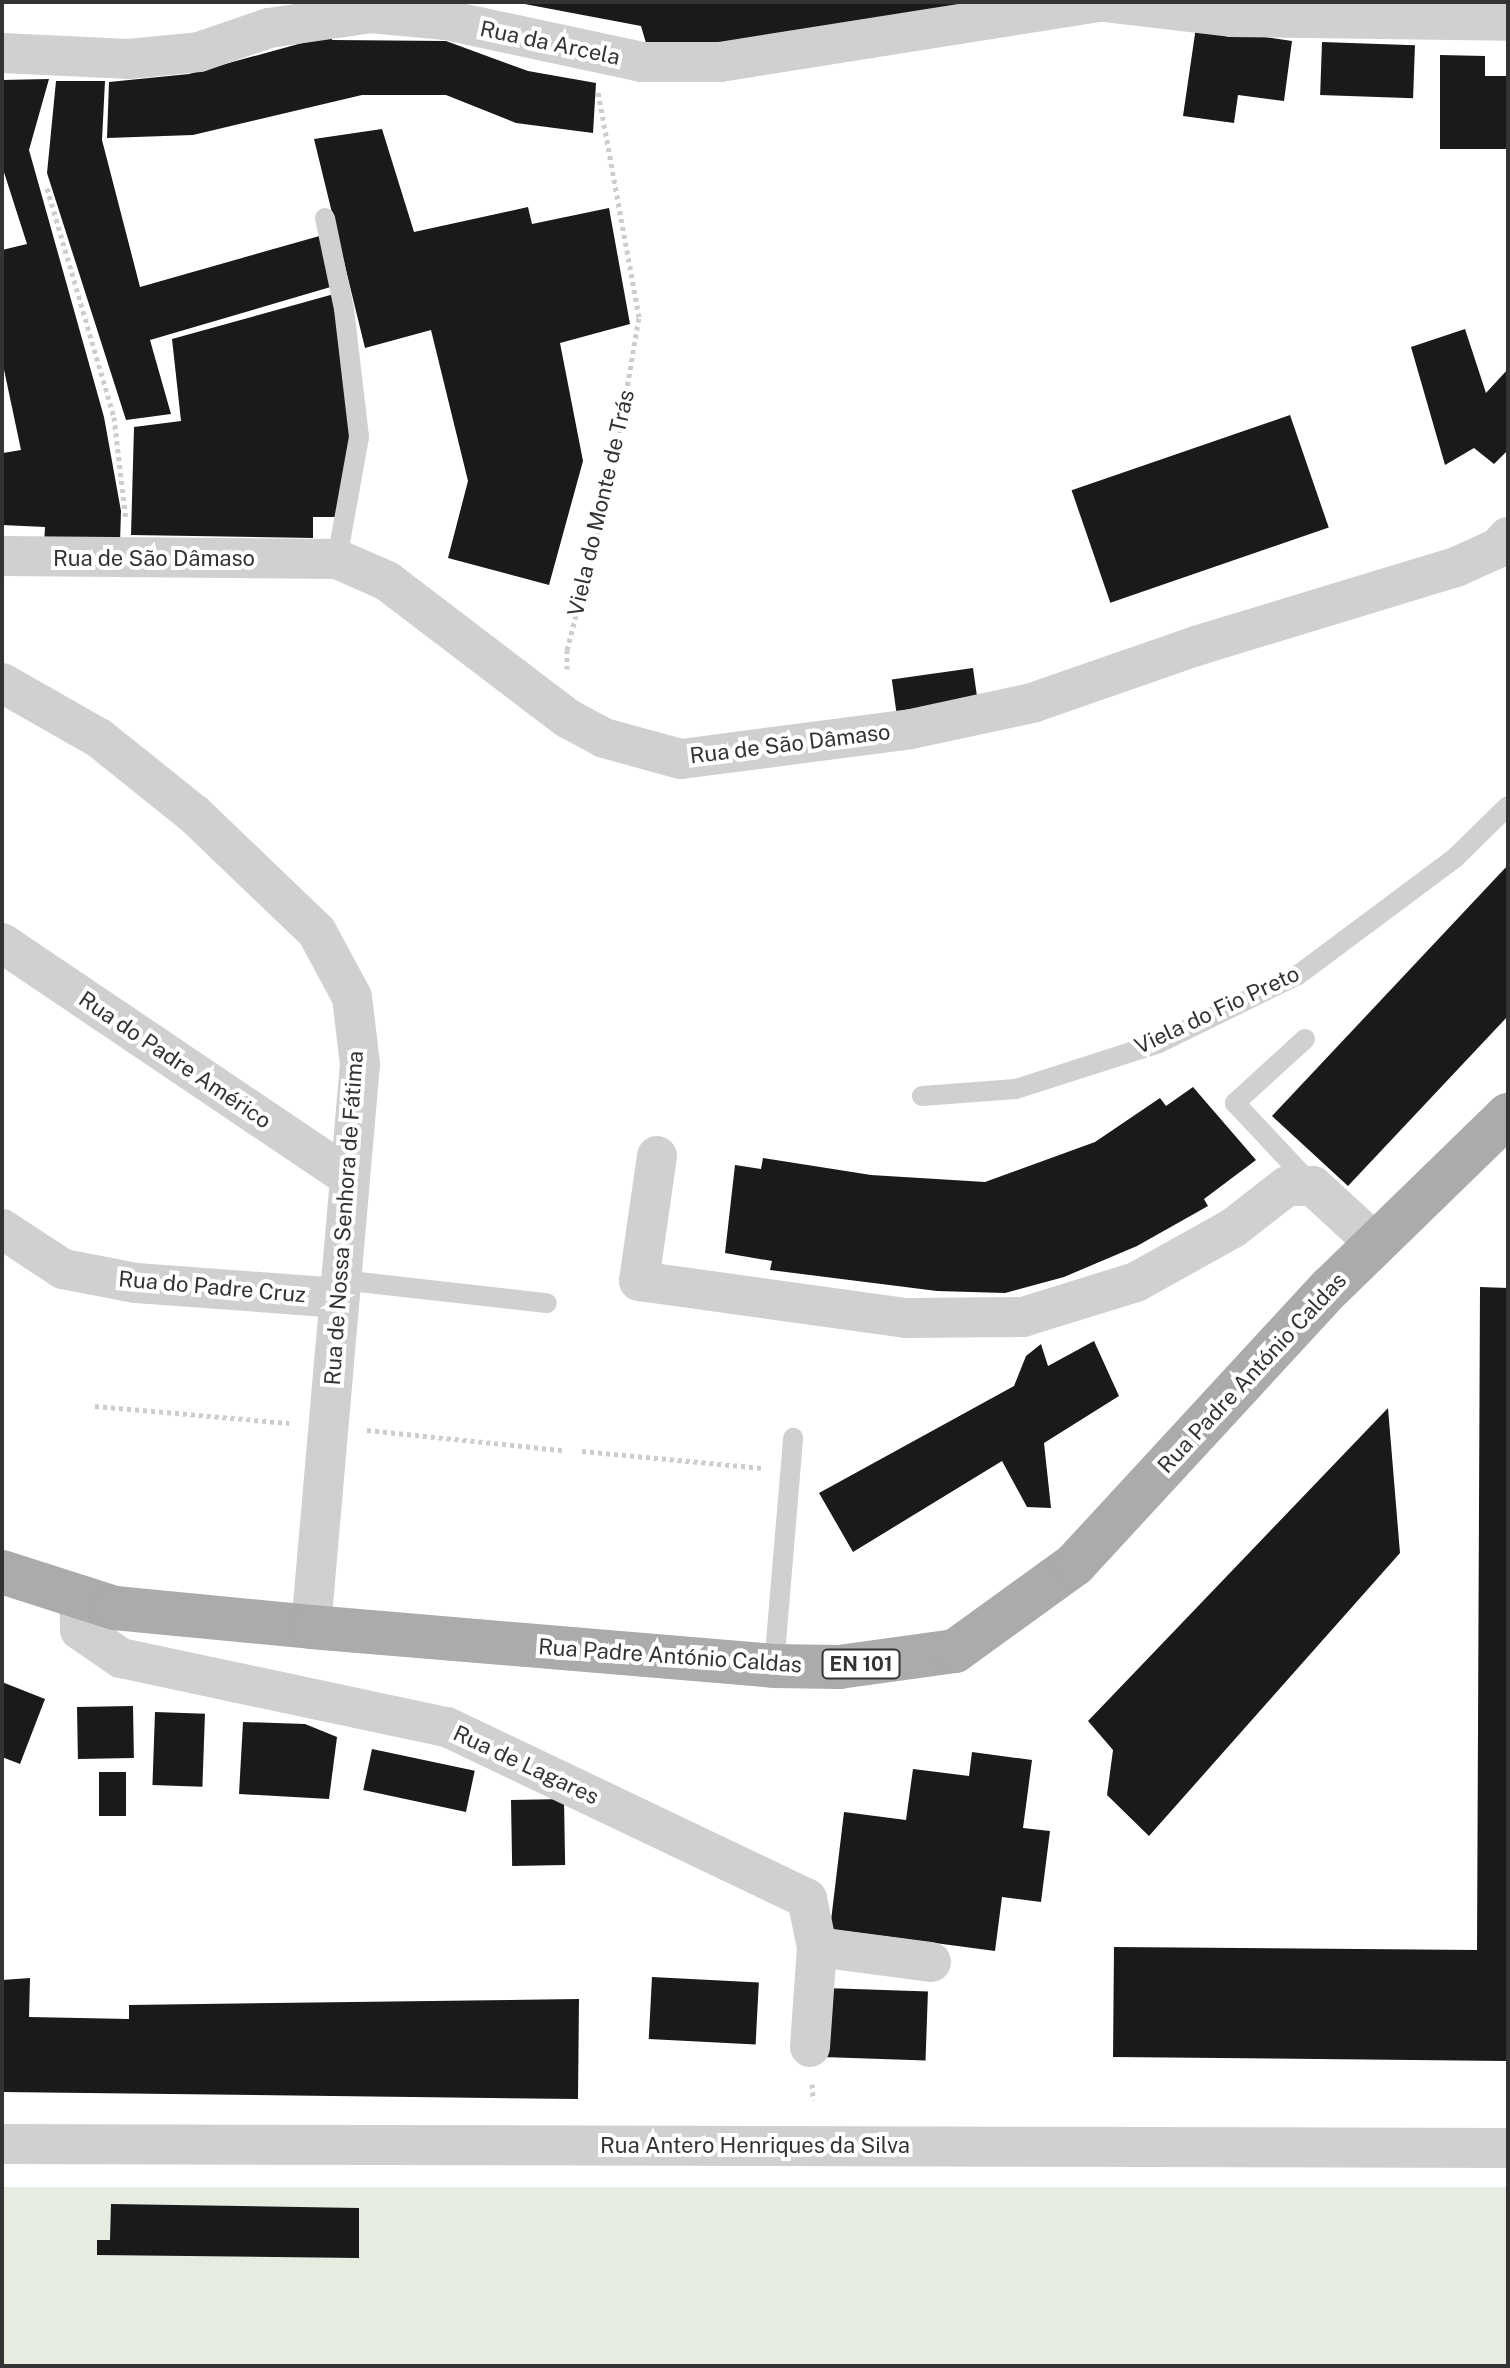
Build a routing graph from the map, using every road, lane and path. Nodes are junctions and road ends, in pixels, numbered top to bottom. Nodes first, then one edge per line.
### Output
1 (1102, 2) edge
2 (1335, 10) edge
3 (1508, 21) edge
4 (2, 53) edge
5 (591, 53) junction
6 (47, 188) dead end
7 (325, 218) dead end
8 (1508, 537) edge
9 (2, 556) edge
10 (337, 559) junction
11 (125, 561) junction
12 (2, 683) edge
13 (567, 718) junction
14 (1508, 806) edge
15 (2, 943) edge
16 (1305, 1039) dead end
17 (922, 1096) dead end
18 (1508, 1115) edge
19 (657, 1156) dead end
20 (348, 1176) junction
21 (1313, 1186) junction
22 (2, 1229) edge
23 (1376, 1244) junction
24 (340, 1289) junction
25 (547, 1303) dead end
26 (95, 1406) dead end
27 (328, 1426) junction
28 (793, 1438) dead end
29 (562, 1450) dead end
30 (582, 1451) dead end
31 (790, 1471) junction
32 (2, 1572) edge
33 (79, 1596) junction
34 (311, 1627) junction
35 (774, 1666) junction
36 (817, 1947) junction
37 (931, 1962) dead end
38 (810, 2047) dead end
39 (2, 2144) edge
40 (1508, 2148) edge

1 - 2 street, Rua da Arcela
1 - 5 street, Rua da Arcela
2 - 3 street, Rua da Arcela
4 - 5 street, Rua da Arcela
5 - 13 path, Viela do Monte de Trás
6 - 11 path
7 - 10 lane
8 - 13 street, Rua de São Dâmaso
9 - 11 street, Rua de São Dâmaso
10 - 11 street, Rua de São Dâmaso
10 - 13 street, Rua de São Dâmaso
12 - 20 street, Rua de Nossa Senhora de Fátima
14 - 17 lane, Viela do Fio Preto
15 - 20 street, Rua do Padre Américo
16 - 21 lane
18 - 23 main road, Rua Padre António Caldas / EN 101
19 - 21 street
20 - 24 street, Rua de Nossa Senhora de Fátima
21 - 23 street
22 - 24 street, Rua do Padre Cruz
23 - 35 main road, Rua Padre António Caldas / EN 101
24 - 25 lane
24 - 27 street, Rua de Nossa Senhora de Fátima
26 - 27 path
27 - 29 path
27 - 34 street, Rua de Nossa Senhora de Fátima
28 - 31 lane
30 - 31 path
31 - 35 lane
32 - 33 main road, Rua Padre António Caldas / EN 101
33 - 34 main road, Rua Padre António Caldas / EN 101
33 - 36 street, Rua de Lagares
34 - 35 main road, Rua Padre António Caldas / EN 101
36 - 37 street
36 - 38 street, Rua de Lagares
39 - 40 street, Rua Antero Henriques da Silva

